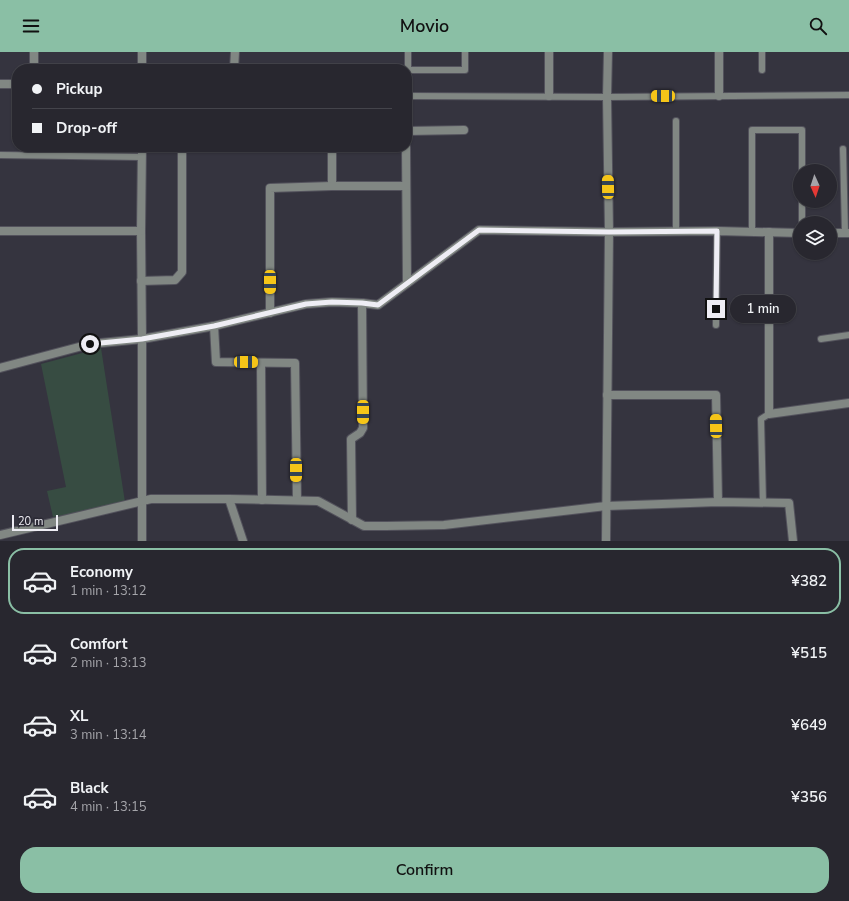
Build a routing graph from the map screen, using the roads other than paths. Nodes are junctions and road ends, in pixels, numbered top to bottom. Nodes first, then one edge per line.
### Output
1 (34, 52) edge
2 (142, 52) edge
3 (235, 52) edge
4 (408, 52) edge
5 (465, 52) edge
6 (549, 52) edge
7 (608, 52) edge
8 (719, 52) edge
9 (762, 52) edge
10 (34, 64) edge
11 (142, 64) edge
12 (234, 64) edge
13 (408, 64) edge
14 (412, 70) edge
15 (762, 70) dead end
16 (0, 84) edge
17 (12, 84) edge
18 (849, 95) edge
19 (412, 96) edge
20 (549, 96) junction
21 (719, 96) junction
22 (607, 97) junction
23 (676, 121) dead end
24 (464, 130) dead end
25 (412, 131) edge
26 (843, 149) dead end
27 (142, 152) edge
28 (182, 152) edge
29 (332, 152) edge
30 (406, 152) edge
31 (0, 155) edge
32 (142, 157) junction
33 (802, 164) edge
34 (332, 186) junction
35 (406, 186) junction
36 (0, 231) edge
37 (140, 231) junction
38 (717, 231) junction
39 (609, 232) junction
40 (676, 232) junction
41 (752, 232) junction
42 (768, 232) junction
43 (793, 233) edge
44 (847, 233) edge
45 (141, 281) junction
46 (407, 283) junction
47 (362, 303) junction
48 (270, 313) junction
49 (716, 325) dead end
50 (214, 326) junction
51 (849, 335) edge
52 (142, 339) junction
53 (821, 339) dead end
54 (261, 363) junction
55 (0, 368) edge
56 (607, 395) junction
57 (849, 403) edge
58 (769, 414) junction
59 (229, 499) junction
60 (262, 500) junction
61 (297, 500) junction
62 (142, 501) junction
63 (718, 502) junction
64 (763, 503) junction
65 (606, 506) junction
66 (352, 520) junction
67 (0, 535) edge
68 (142, 541) edge
69 (243, 541) edge
70 (606, 541) edge
71 (793, 541) edge

1 - 10 street
2 - 11 street
3 - 12 street
4 - 13 lane
5 - 14 lane
6 - 20 street
7 - 22 street
8 - 21 street
9 - 15 lane
16 - 17 street
18 - 21 lane
19 - 20 lane
20 - 22 lane
21 - 22 lane
22 - 39 street
23 - 40 lane
24 - 25 street
26 - 44 lane
27 - 32 street
28 - 45 street
29 - 34 street
30 - 35 street
31 - 32 lane
32 - 37 street
33 - 41 lane
34 - 35 street
34 - 48 street
35 - 46 street
36 - 37 street
37 - 45 street
38 - 40 street
38 - 41 street
38 - 49 lane
39 - 40 street
39 - 46 street
39 - 56 street
41 - 42 street
42 - 43 street
42 - 58 street
45 - 52 street
46 - 47 street
47 - 48 street
47 - 66 street
48 - 50 street
50 - 52 street
50 - 54 street
51 - 53 lane
52 - 55 street
52 - 62 street
54 - 60 street
54 - 61 street
56 - 63 street
56 - 65 street
57 - 58 street
58 - 64 lane
59 - 60 street
59 - 62 street
59 - 69 street
60 - 61 street
61 - 66 street
62 - 67 street
62 - 68 street
63 - 64 street
63 - 65 street
64 - 71 street
65 - 66 street
65 - 70 street

